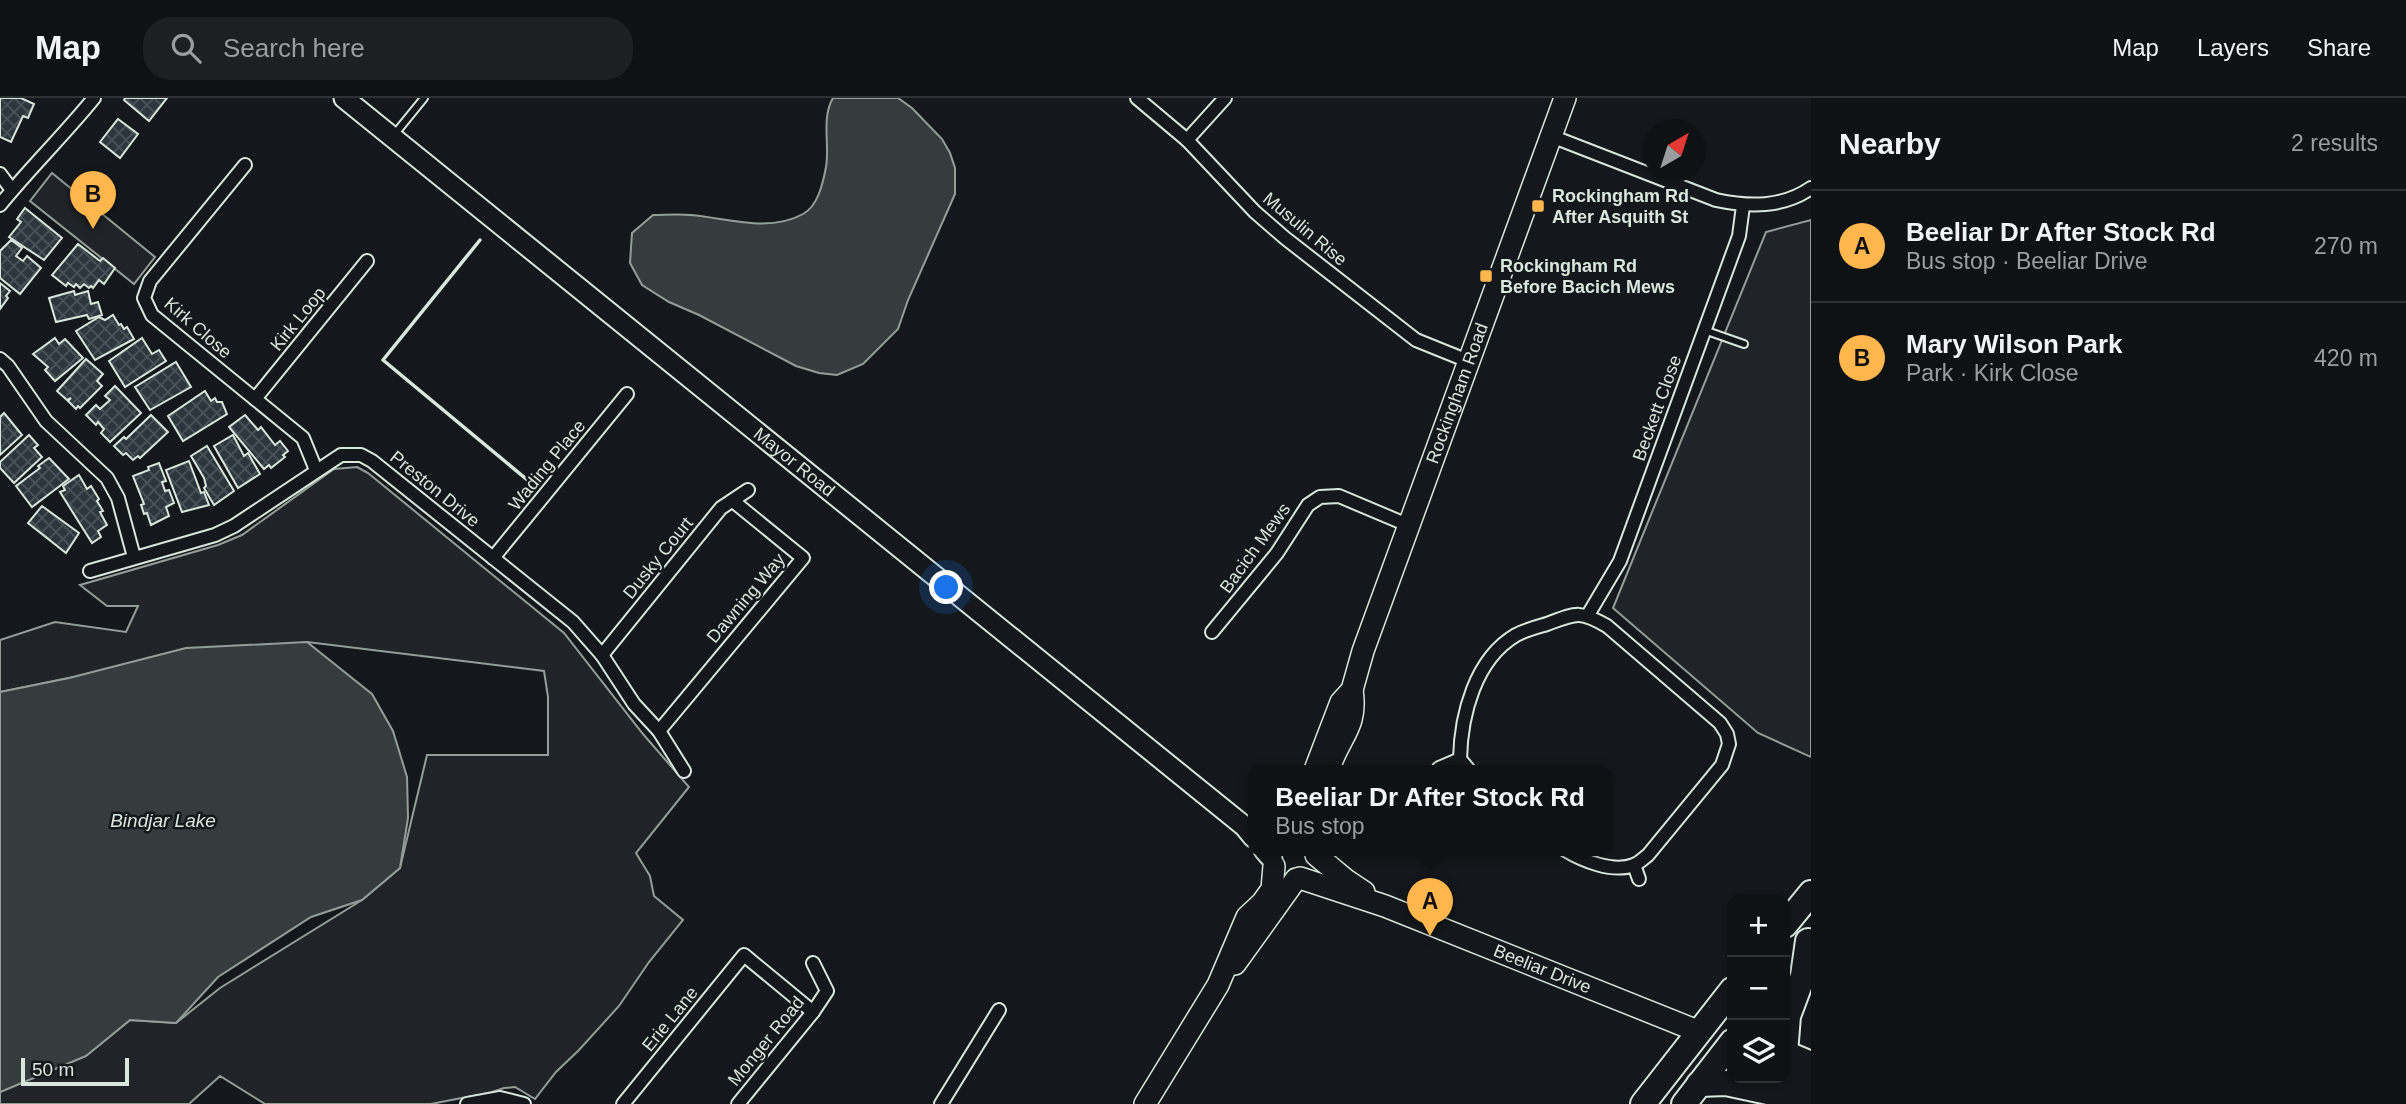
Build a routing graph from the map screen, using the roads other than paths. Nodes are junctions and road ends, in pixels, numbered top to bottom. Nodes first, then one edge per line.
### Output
1 (94, 98) edge
2 (344, 98) edge
3 (424, 98) edge
4 (1137, 98) edge
5 (1225, 98) edge
6 (1565, 98) edge
7 (1551, 136) junction
8 (392, 137) junction
9 (1187, 140) junction
10 (245, 165) dead end
11 (0, 174) edge
12 (1811, 188) edge
13 (12, 190) junction
14 (0, 205) edge
15 (1743, 206) junction
16 (367, 261) dead end
17 (1704, 330) junction
18 (1744, 344) dead end
19 (0, 359) edge
20 (1468, 361) junction
21 (628, 394) dead end
22 (256, 399) junction
23 (316, 470) junction
24 (748, 490) dead end
25 (733, 501) junction
26 (1410, 526) junction
27 (134, 557) junction
28 (493, 558) junction
29 (90, 571) dead end
30 (1588, 615) junction
31 (1212, 632) dead end
32 (602, 655) junction
33 (1352, 690) junction
34 (659, 730) junction
35 (1460, 759) junction
36 (1317, 765) edge
37 (1330, 765) edge
38 (1445, 765) edge
39 (1465, 765) edge
40 (684, 771) dead end
41 (1248, 829) edge
42 (1314, 856) edge
43 (1318, 856) edge
44 (1575, 856) edge
45 (1271, 857) edge
46 (1634, 865) junction
47 (1298, 878) junction
48 (1639, 879) dead end
49 (1811, 892) edge
50 (1385, 906) junction
51 (1790, 919) edge
52 (1810, 940) edge
53 (813, 963) dead end
54 (1790, 966) edge
55 (1218, 985) junction
56 (1727, 997) edge
57 (999, 1010) dead end
58 (813, 1012) junction
59 (1788, 1020) edge
60 (1700, 1032) junction
61 (1727, 1043) edge
62 (1727, 1050) edge
63 (1790, 1055) edge
64 (1811, 1064) edge
65 (1790, 1078) edge
66 (1811, 1087) edge
67 (1692, 1094) edge
68 (1811, 1098) edge
69 (467, 1104) edge
70 (524, 1104) edge
71 (623, 1104) edge
72 (738, 1104) edge
73 (941, 1104) edge
74 (1146, 1104) edge
75 (1643, 1104) edge

1 - 13 street
2 - 8 main road, Mayor Road
3 - 8 lane
4 - 9 street, Musulin Rise
5 - 9 street
6 - 7 main road, Rockingham Road
7 - 15 street
7 - 20 main road, Rockingham Road
8 - 41 main road, Mayor Road
9 - 20 street, Musulin Rise
10 - 22 street, Kirk Close
11 - 13 street
12 - 15 street
13 - 14 street
15 - 17 street, Beckett Close
16 - 22 street, Kirk Loop
17 - 18 lane
17 - 30 street, Beckett Close
19 - 27 street
20 - 26 main road, Rockingham Road
21 - 28 street, Wading Place
22 - 23 street, Kirk Close
23 - 27 street, Preston Drive
23 - 28 street, Preston Drive
24 - 25 street, Dusky Court
25 - 32 street, Dusky Court
25 - 34 street, Dawning Way
26 - 31 street, Bacich Mews
26 - 33 main road, Rockingham Road
27 - 29 street, Preston Drive
28 - 32 street, Preston Drive
30 - 35 street
30 - 46 street
32 - 34 street, Preston Drive
33 - 36 main road, Rockingham Road
33 - 37 main road, Rockingham Road
34 - 40 street, Preston Drive
35 - 38 street
35 - 39 street
42 - 47 main road
43 - 50 main road, Beeliar Drive
44 - 46 street
45 - 47 main road, Beeliar Drive
45 - 55 main road
46 - 48 street
47 - 50 main road, Beeliar Drive
47 - 55 main road
49 - 51 highway
50 - 60 main road, Beeliar Drive
52 - 54 highway
52 - 59 highway
53 - 58 street, Monger Road
55 - 74 main road
56 - 60 highway
57 - 73 street
58 - 71 street, Erie Lane
58 - 72 street, Monger Road
60 - 61 highway, Beeliar Drive
60 - 75 highway
62 - 67 highway
63 - 64 highway
65 - 66 highway
67 - 68 highway
69 - 70 street

